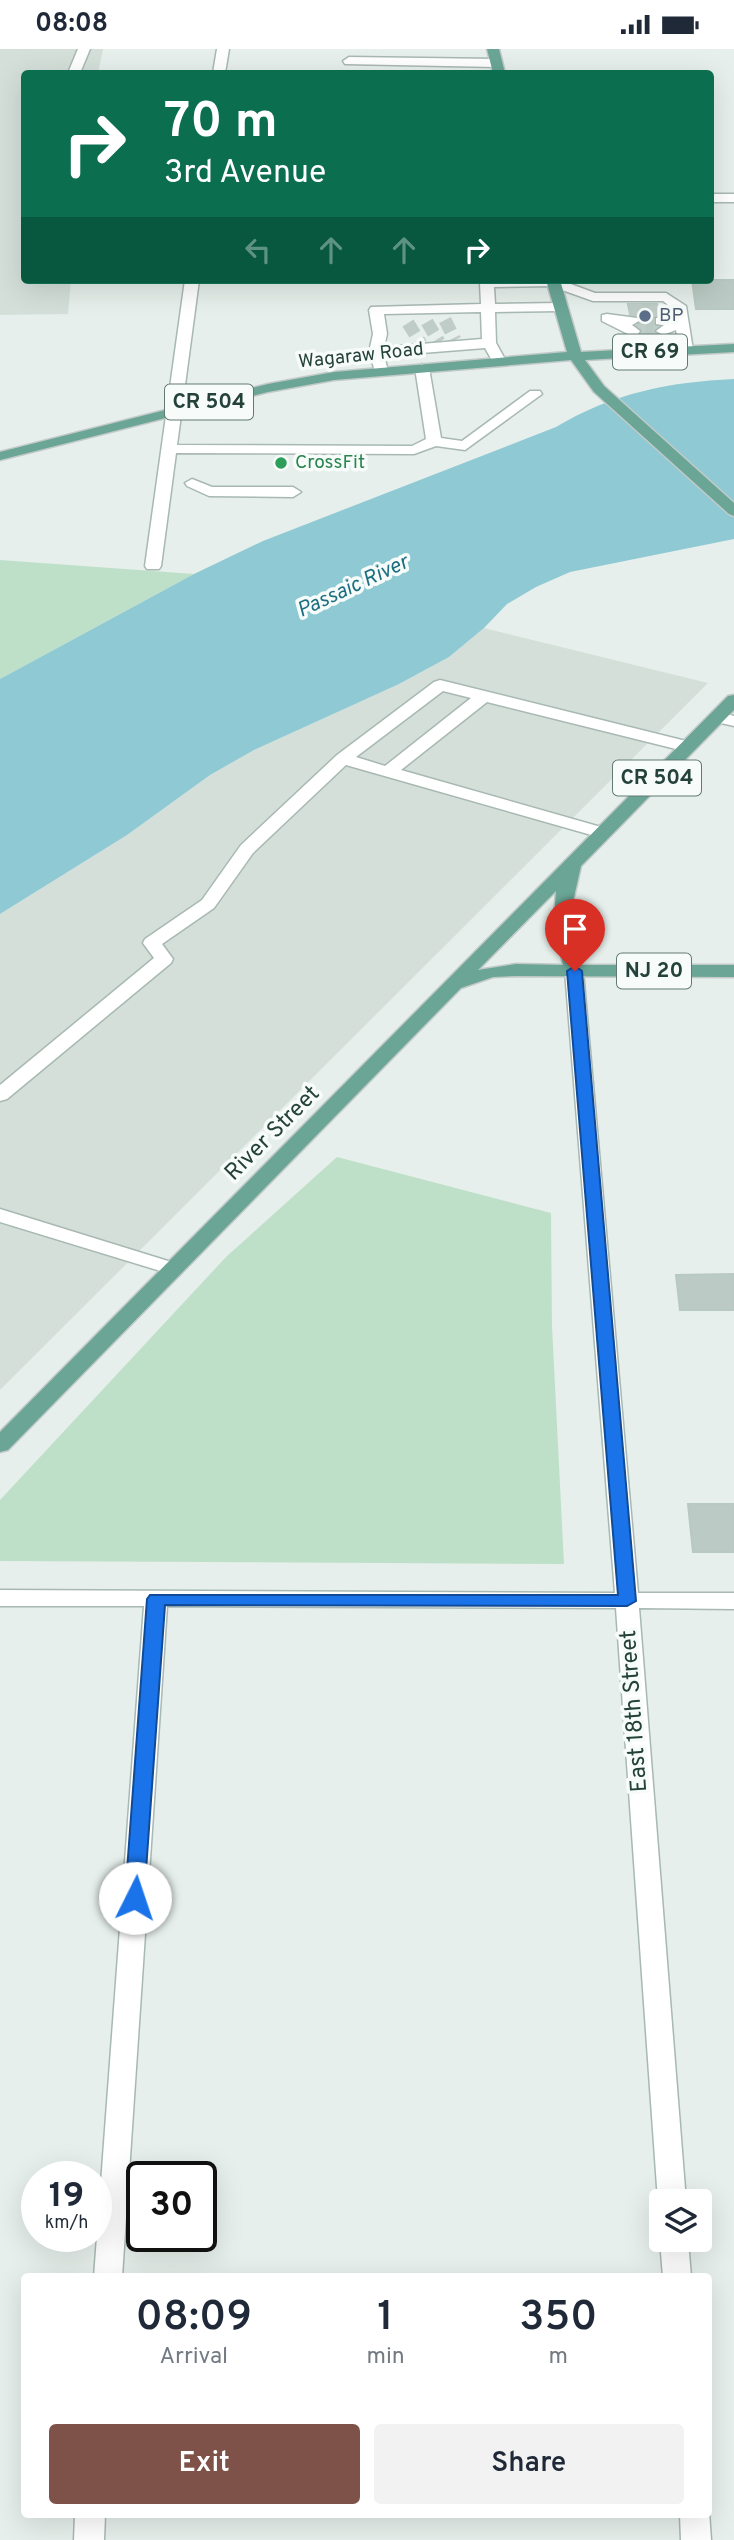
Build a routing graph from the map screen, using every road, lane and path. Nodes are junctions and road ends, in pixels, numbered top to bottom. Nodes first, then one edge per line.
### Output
1 (84, 49) edge
2 (223, 49) edge
3 (493, 49) edge
4 (349, 61) dead end
5 (498, 68) edge
6 (75, 70) edge
7 (220, 70) edge
8 (714, 198) edge
9 (734, 198) edge
10 (191, 284) edge
11 (487, 284) edge
12 (554, 284) edge
13 (560, 284) edge
14 (603, 297) junction
15 (560, 307) junction
16 (488, 308) junction
17 (418, 309) junction
18 (607, 318) junction
19 (445, 320) tunnel mouth
20 (661, 321) tunnel mouth
21 (427, 322) tunnel mouth
22 (681, 322) junction
23 (408, 323) dead end
24 (446, 343) junction
25 (489, 343) junction
26 (421, 344) dead end
27 (734, 348) edge
28 (686, 350) junction
29 (376, 352) junction
30 (573, 356) junction
31 (499, 361) junction
32 (422, 368) junction
33 (381, 372) junction
34 (536, 394) dead end
35 (174, 411) junction
36 (434, 441) junction
37 (169, 449) junction
38 (0, 456) edge
39 (195, 466) junction
40 (164, 483) junction
41 (293, 492) dead end
42 (734, 511) edge
43 (153, 566) dead end
44 (484, 696) junction
45 (734, 700) edge
46 (726, 719) edge
47 (688, 747) junction
48 (343, 759) junction
49 (388, 772) junction
50 (602, 833) junction
51 (579, 856) junction
52 (575, 971) junction
53 (734, 971) edge
54 (454, 985) junction
55 (0, 1095) edge
56 (0, 1215) edge
57 (174, 1269) junction
58 (0, 1445) edge
59 (0, 1598) edge
60 (156, 1599) junction
61 (627, 1601) junction
62 (734, 1601) edge
63 (670, 2189) edge
64 (675, 2252) edge
65 (107, 2273) edge
66 (677, 2273) edge
67 (90, 2518) edge
68 (695, 2518) edge
69 (89, 2540) edge
70 (696, 2540) edge

1 - 6 street
2 - 7 street
3 - 5 main road
4 - 5 street
8 - 9 street
10 - 35 street
11 - 16 street
12 - 15 main road
13 - 14 street
14 - 18 street
14 - 22 street
15 - 16 street
15 - 30 main road
16 - 17 street
16 - 25 street
17 - 19 street
17 - 21 street
17 - 23 street
17 - 29 street
18 - 18 street
20 - 22 street
22 - 28 street
24 - 25 street
24 - 26 street
24 - 29 street
25 - 31 street
27 - 28 main road, Wagaraw Road / CR 69
28 - 30 main road, Wagaraw Road / CR 69
29 - 33 street
30 - 31 main road, Wagaraw Road / CR 504
30 - 42 main road
31 - 32 main road, Wagaraw Road / CR 504
32 - 33 main road, Wagaraw Road / CR 504
32 - 36 street
33 - 35 main road, Wagaraw Road / CR 504
34 - 36 street
35 - 37 street
35 - 38 main road, Wagaraw Road / CR 504
36 - 39 street
37 - 39 street
37 - 40 street
39 - 40 street
39 - 41 street
40 - 43 street
44 - 47 street
44 - 48 street
44 - 49 street
45 - 46 main road, River Street / CR 504
46 - 47 main road, River Street / CR 504
47 - 50 main road, River Street / CR 504
48 - 49 street
48 - 55 street
49 - 50 street
50 - 51 main road, River Street / CR 504
51 - 52 main road, River Street / CR 504
51 - 54 main road, River Street
52 - 53 main road, NJ 20
52 - 54 main road
52 - 61 street, East 18th Street
54 - 57 main road, River Street
56 - 57 street
57 - 58 main road, River Street
59 - 60 street
60 - 61 street
60 - 65 street
61 - 62 street
61 - 63 street, East 18th Street
64 - 66 street
67 - 69 street
68 - 70 street

